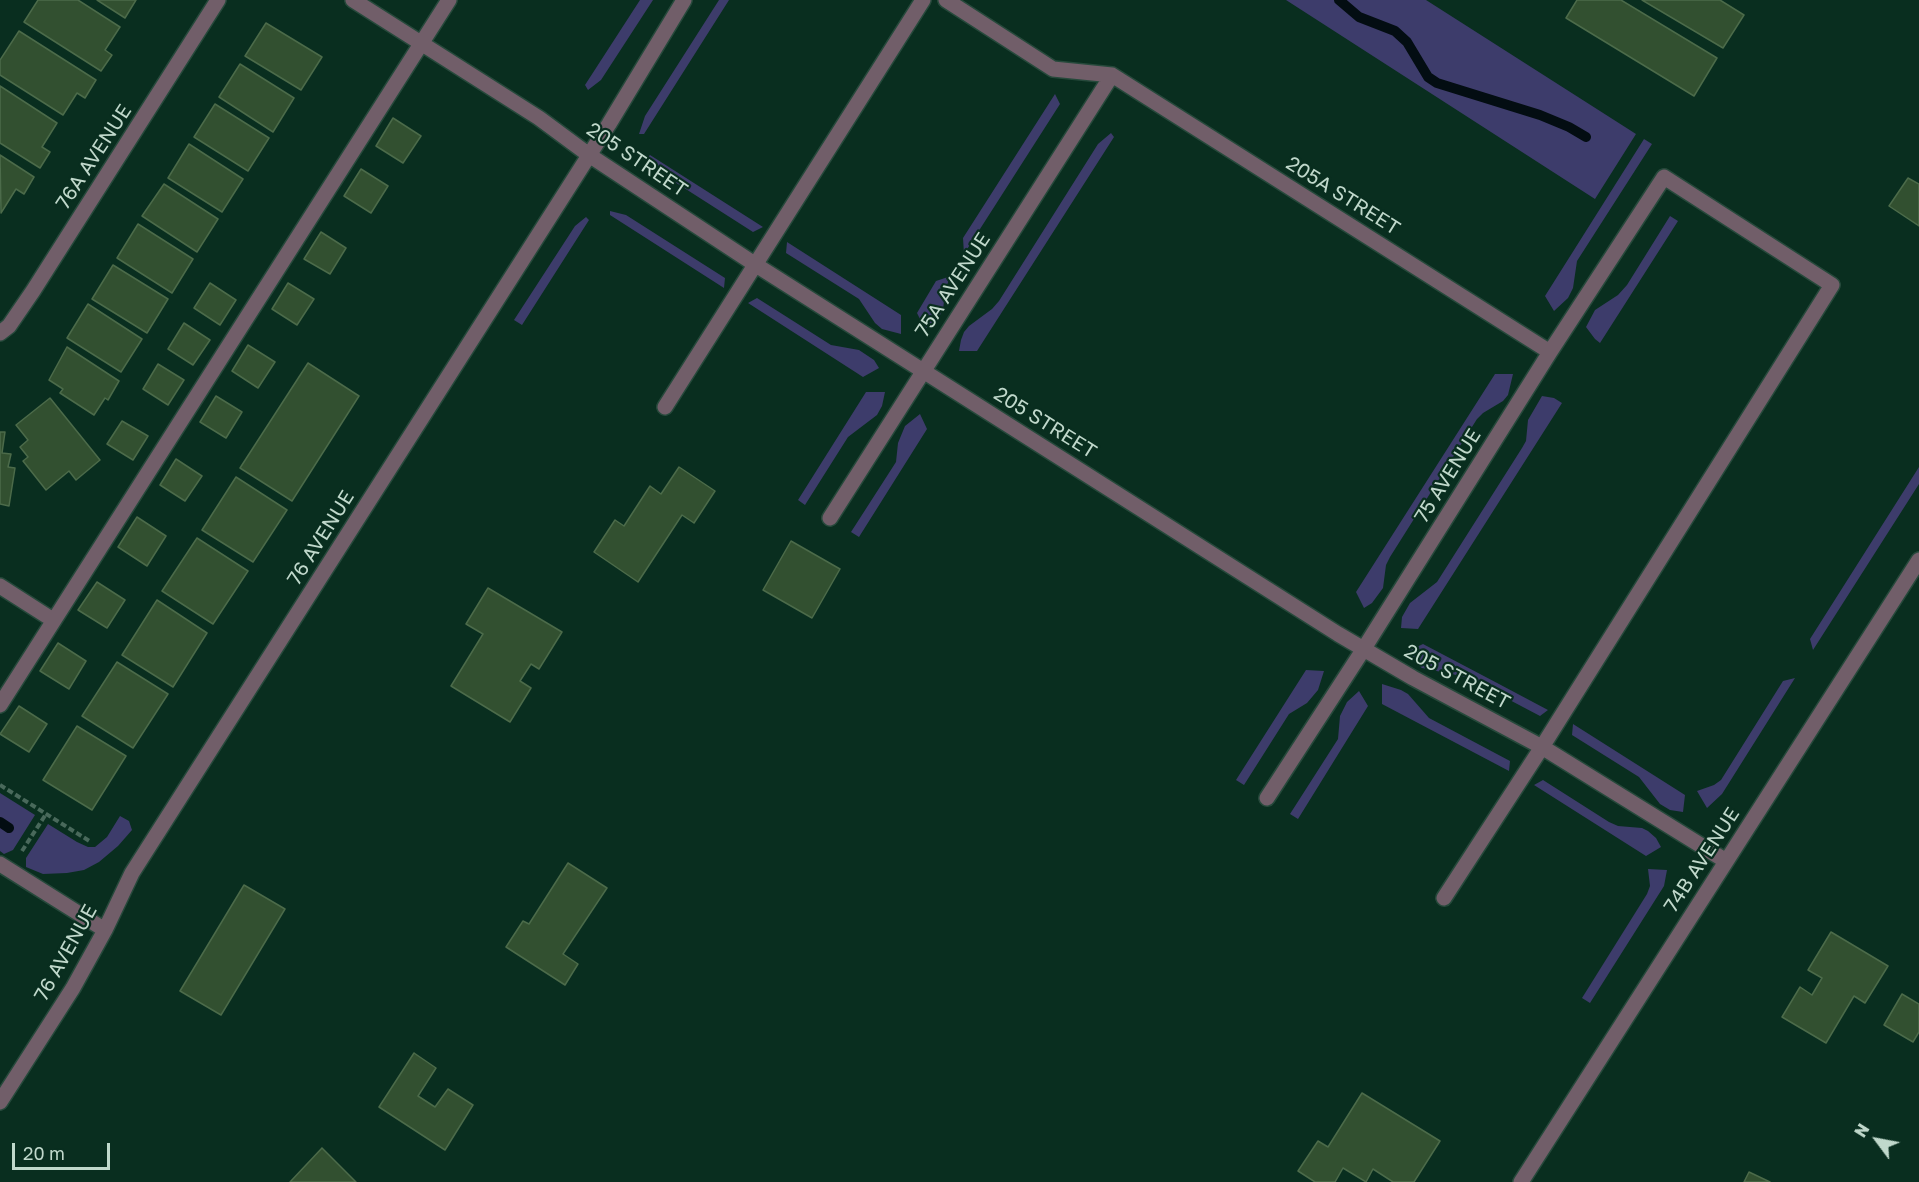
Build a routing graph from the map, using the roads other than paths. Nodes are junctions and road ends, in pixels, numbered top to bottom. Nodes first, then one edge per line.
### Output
1 (218, 0) edge
2 (353, 0) edge
3 (449, 0) edge
4 (684, 0) edge
5 (923, 0) edge
6 (946, 0) edge
7 (422, 43) junction
8 (1112, 75) junction
9 (589, 155) junction
10 (756, 265) junction
11 (0, 333) edge
12 (1550, 352) junction
13 (923, 370) junction
14 (665, 407) dead end
15 (830, 518) dead end
16 (1919, 560) edge
17 (0, 586) edge
18 (53, 620) junction
19 (1363, 650) junction
20 (0, 705) edge
21 (1542, 747) junction
22 (1268, 798) dead end
23 (1726, 861) junction
24 (5, 867) edge
25 (1444, 898) dead end
26 (105, 930) junction
27 (0, 1102) edge
28 (1521, 1182) edge

1 - 11 street, 76A AVENUE
2 - 7 street, 205 STREET
3 - 7 street
4 - 9 street, 76 AVENUE
5 - 10 street
6 - 8 street
7 - 9 street, 205 STREET
7 - 18 street
8 - 12 street, 205A STREET
8 - 13 street, 75A AVENUE
9 - 10 street, 205 STREET
9 - 26 street, 76 AVENUE
10 - 13 street, 205 STREET
10 - 14 street
12 - 19 street, 75 AVENUE
12 - 21 street, 75 AVENUE
13 - 15 street, 75A AVENUE
13 - 19 street, 205 STREET
16 - 23 street, 74B AVENUE
17 - 18 street
18 - 20 street
19 - 21 street, 205 STREET
19 - 22 street, 75 AVENUE
21 - 23 street, 205 STREET
21 - 25 street
23 - 28 street, 74B AVENUE
24 - 26 street
26 - 27 street, 76 AVENUE

